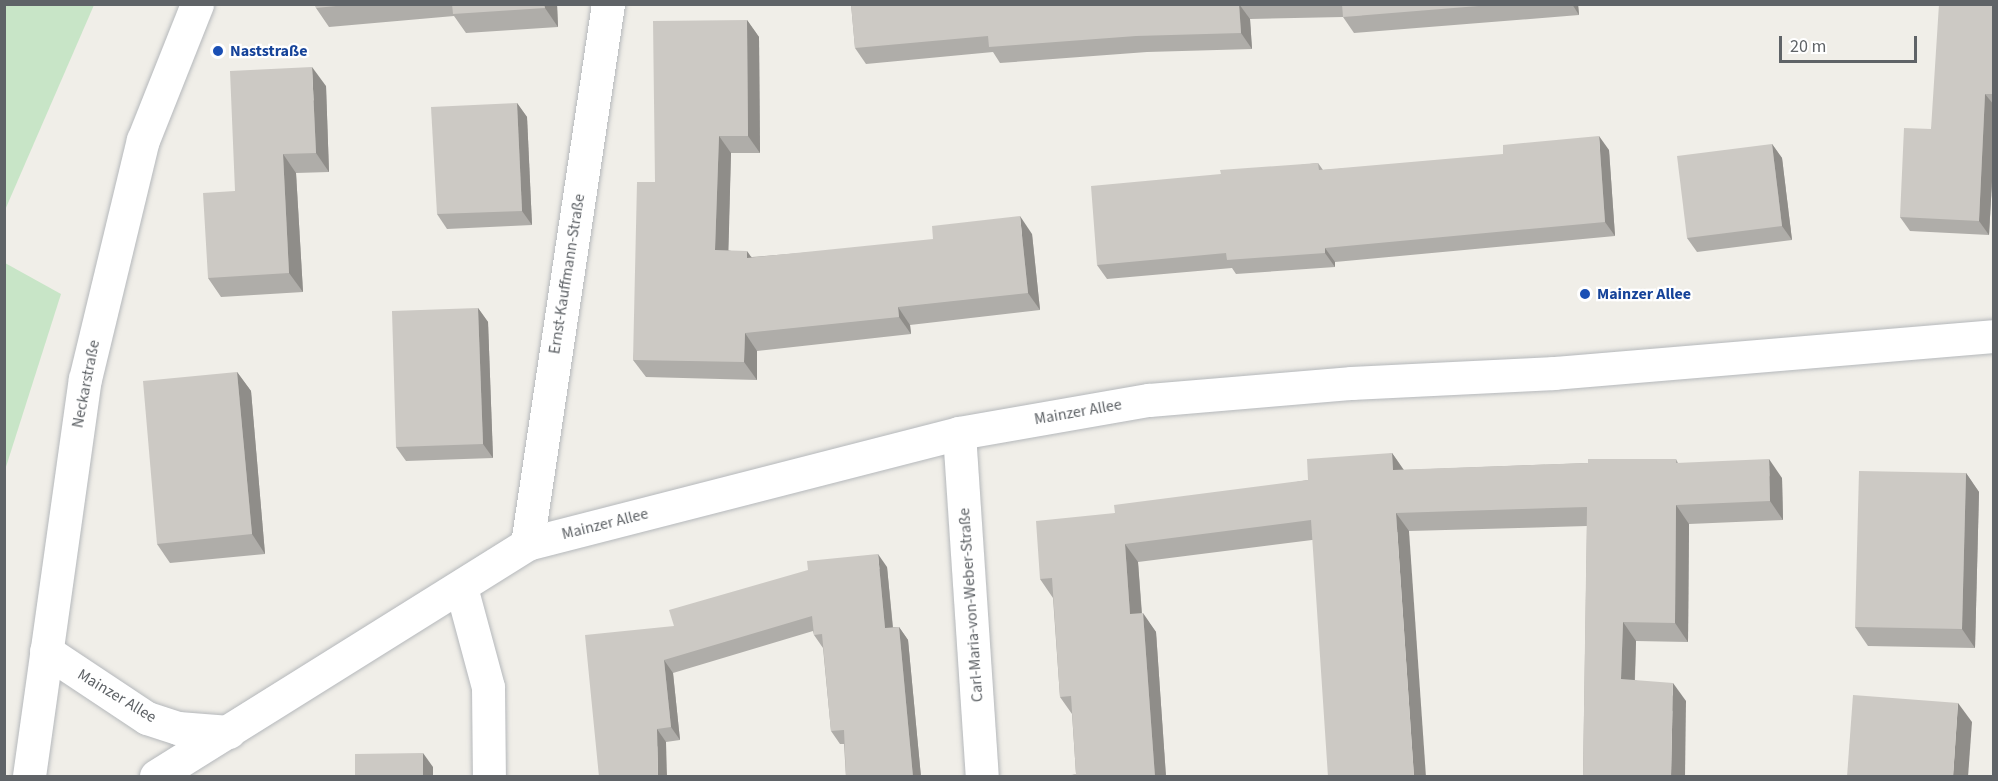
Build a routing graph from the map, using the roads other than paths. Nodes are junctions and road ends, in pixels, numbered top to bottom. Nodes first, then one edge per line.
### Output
1 (197, 4) edge
2 (608, 4) edge
3 (1994, 336) edge
4 (959, 433) junction
5 (527, 544) junction
6 (461, 586) junction
7 (46, 651) junction
8 (230, 732) junction
9 (29, 777) edge
10 (156, 777) edge
11 (489, 777) edge
12 (982, 777) edge

1 - 7 street, Neckarstraße
2 - 5 street, Ernst-Kauffmann-Straße
3 - 4 street, Mainzer Allee
4 - 5 street, Mainzer Allee
4 - 12 street, Carl-Maria-von-Weber-Straße
5 - 6 street, Mainzer Allee
6 - 8 street, Mainzer Allee
6 - 11 street
7 - 8 street, Mainzer Allee
7 - 9 street, Neckarstraße
8 - 10 street, Mainzer Allee

